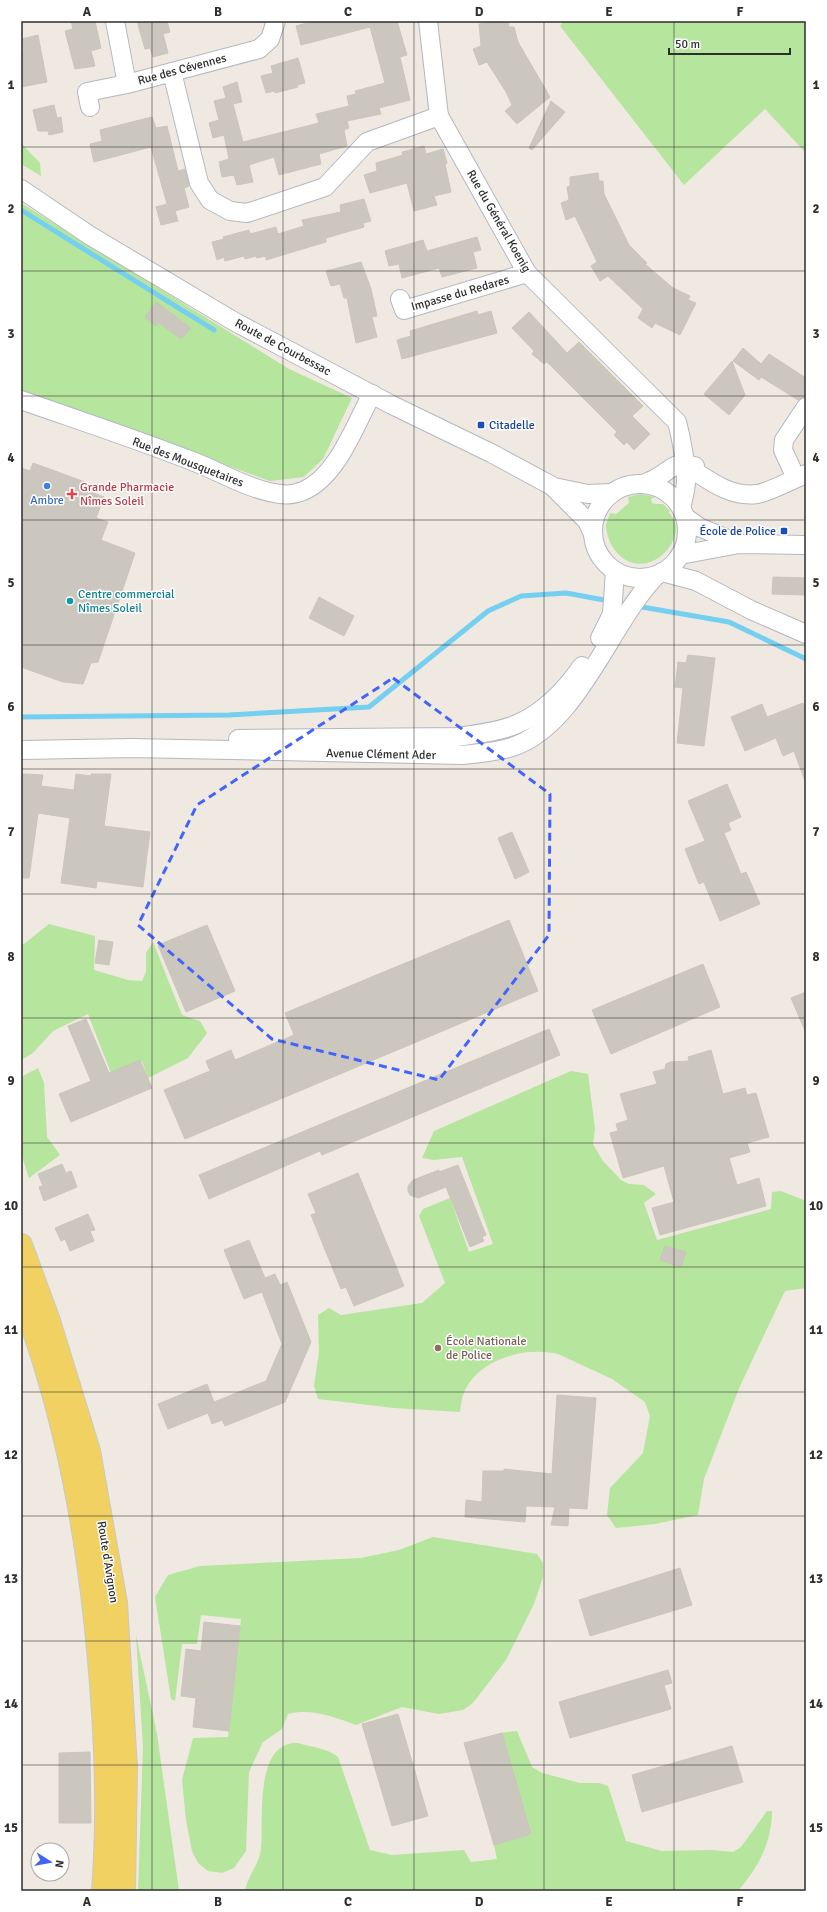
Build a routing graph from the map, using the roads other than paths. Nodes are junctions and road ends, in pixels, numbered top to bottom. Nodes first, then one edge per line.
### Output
1 (115, 21) edge
2 (276, 21) edge
3 (428, 21) edge
4 (172, 72) junction
5 (127, 84) junction
6 (90, 107) dead end
7 (439, 116) junction
8 (21, 189) edge
9 (528, 274) junction
10 (400, 299) dead end
11 (372, 394) junction
12 (21, 400) edge
13 (806, 407) edge
14 (684, 464) junction
15 (801, 476) edge
16 (643, 484) junction
17 (554, 487) junction
18 (612, 493) junction
19 (683, 513) junction
20 (593, 534) junction
21 (739, 544) junction
22 (806, 545) edge
23 (679, 556) junction
24 (615, 571) junction
25 (660, 573) junction
26 (696, 582) junction
27 (806, 634) edge
28 (21, 742) edge
29 (21, 750) edge
30 (21, 1245) edge
31 (21, 1295) edge
32 (103, 1891) edge
33 (124, 1891) edge

1 - 5 street
2 - 4 street, Rue des Cévennes
3 - 7 street, Rue du Général Koenig
4 - 5 street, Rue des Cévennes
4 - 7 street
5 - 6 street, Rue des Cévennes
7 - 9 street, Rue du Général Koenig
8 - 11 street, Route de Courbessac
9 - 10 street, Impasse du Redares
9 - 14 street, Rue du Général Koenig
11 - 12 street, Rue des Mousquetaires
11 - 17 street, Route de Courbessac
13 - 15 street
14 - 15 street
14 - 16 street
14 - 19 street, Rue du Général Koenig
16 - 18 street
16 - 19 street
17 - 18 street, Route de Courbessac
17 - 20 street, Route de Courbessac
18 - 20 street
19 - 21 street
19 - 23 street
20 - 24 street
21 - 22 street
21 - 23 street
23 - 25 street
23 - 26 street
24 - 25 street
24 - 28 street, Avenue Clément Ader
25 - 26 street
25 - 29 street, Avenue Clément Ader
26 - 27 street
30 - 33 main road, Route d'Avignon
31 - 32 main road, Route d'Avignon

